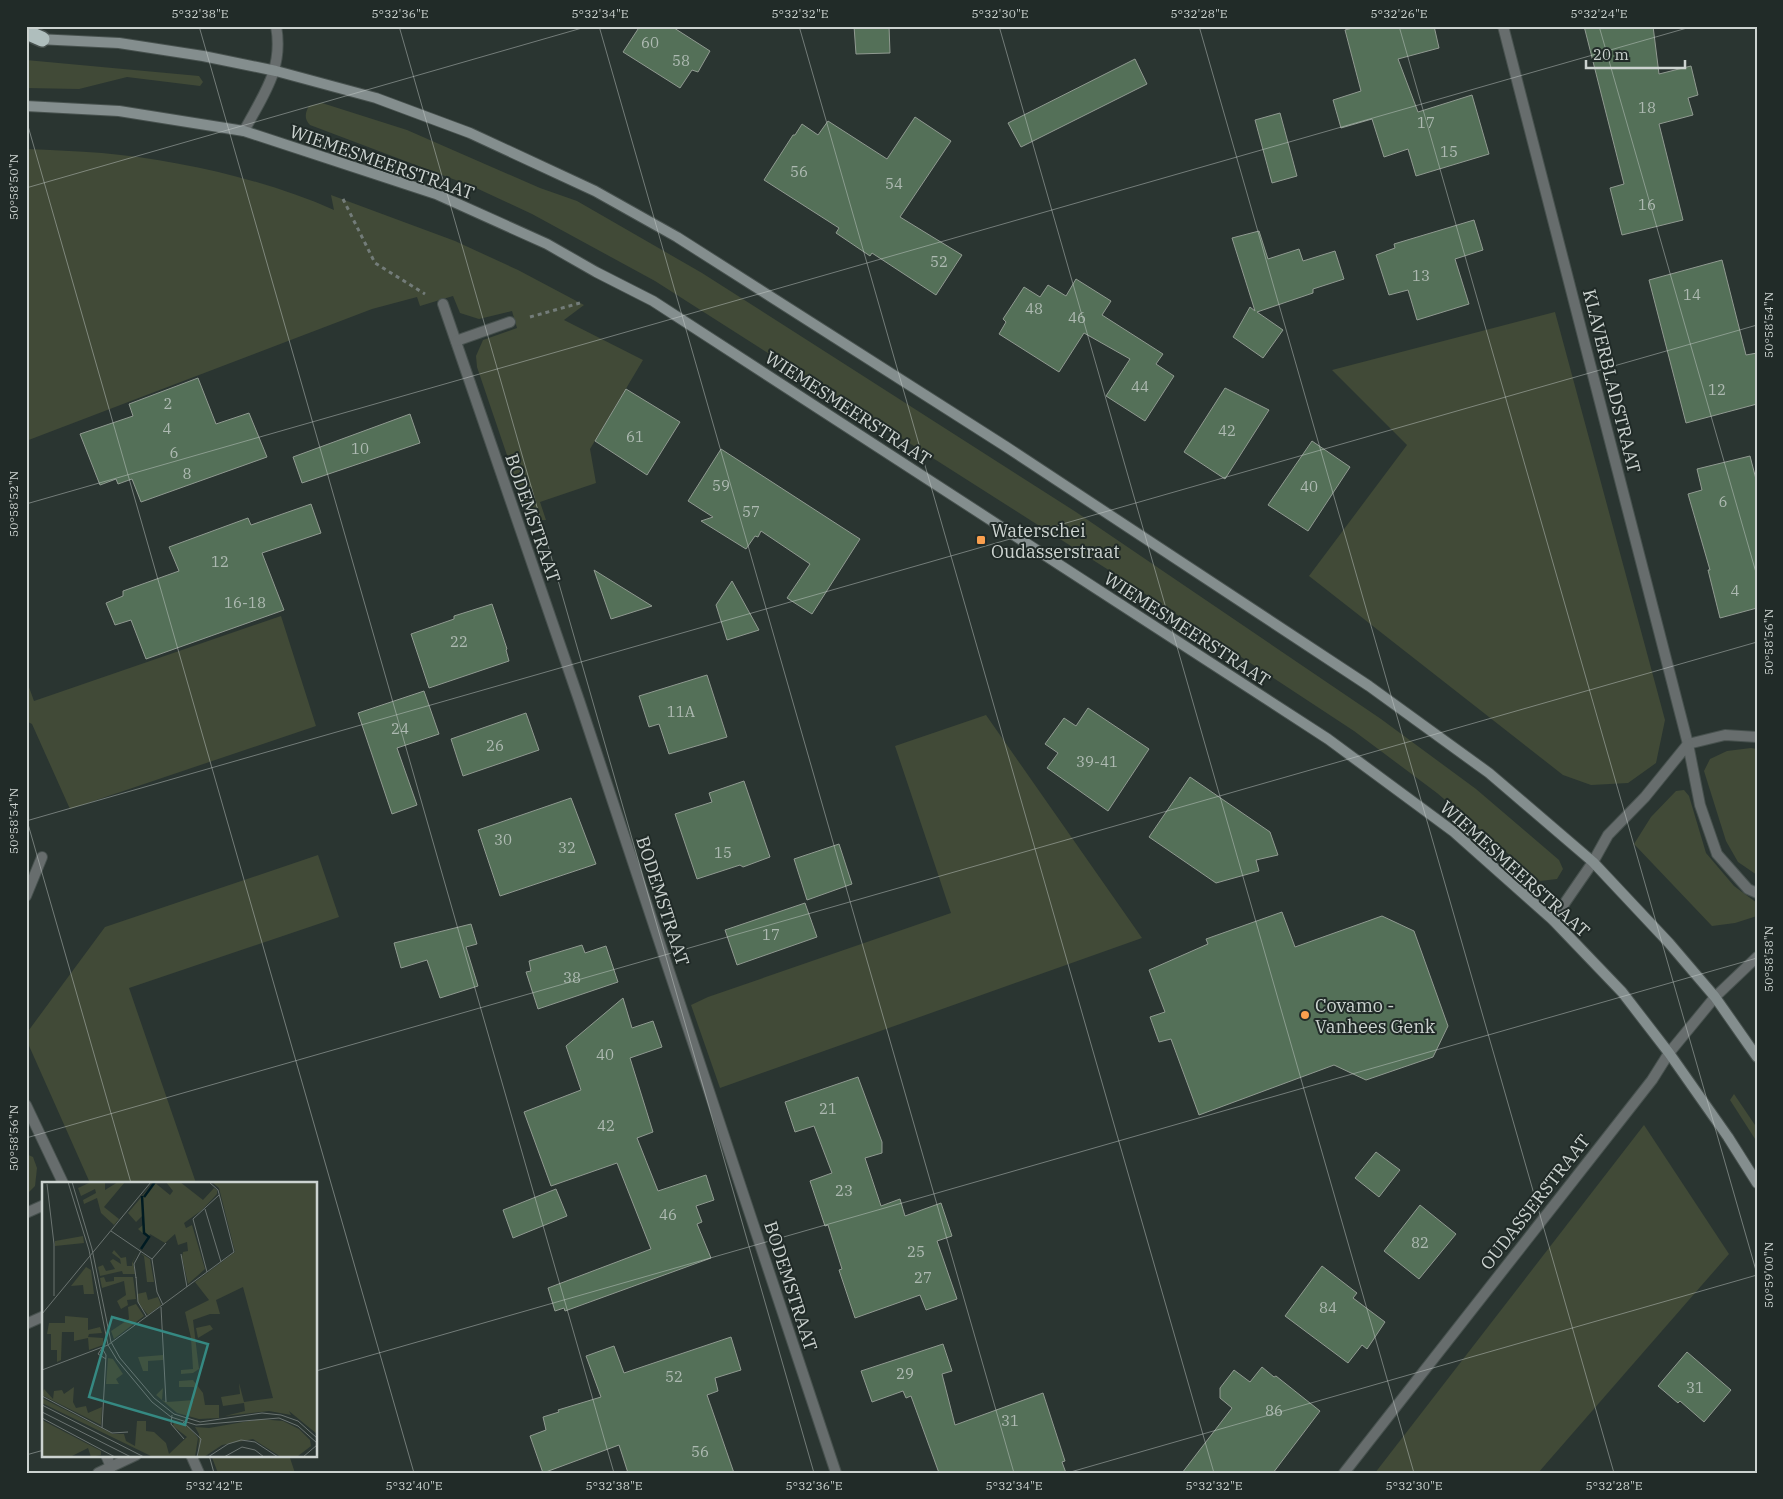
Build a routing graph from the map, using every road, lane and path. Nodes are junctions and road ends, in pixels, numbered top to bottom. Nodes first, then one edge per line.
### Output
1 (276, 26) edge
2 (1503, 26) edge
3 (26, 32) edge
4 (26, 39) edge
5 (42, 39) junction
6 (276, 71) junction
7 (26, 106) edge
8 (244, 131) junction
9 (343, 199) dead end
10 (430, 296) dead end
11 (580, 303) dead end
12 (443, 304) dead end
13 (524, 318) dead end
14 (510, 322) dead end
15 (456, 341) junction
16 (1757, 737) edge
17 (1688, 744) junction
18 (42, 857) dead end
19 (1593, 862) junction
20 (1757, 893) edge
21 (26, 896) edge
22 (1553, 920) junction
23 (1757, 957) edge
24 (1715, 997) junction
25 (1669, 1053) junction
26 (1757, 1057) edge
27 (26, 1105) edge
28 (63, 1182) edge
29 (1757, 1183) edge
30 (42, 1206) edge
31 (26, 1213) edge
32 (42, 1318) edge
33 (26, 1324) edge
34 (106, 1456) edge
35 (134, 1456) edge
36 (191, 1456) edge
37 (111, 1467) junction
38 (98, 1473) edge
39 (199, 1473) edge
40 (836, 1473) edge
41 (1344, 1473) edge

1 - 6 street
2 - 17 street, KLAVERBLADSTRAAT
3 - 5 highway
4 - 5 main road
5 - 6 main road
6 - 8 street
6 - 19 main road
7 - 8 main road, WIEMESMEERSTRAAT
8 - 22 main road, WIEMESMEERSTRAAT
9 - 10 path
11 - 13 path
12 - 15 street, BODEMSTRAAT
14 - 15 street
15 - 40 street, BODEMSTRAAT
16 - 17 street
17 - 19 street
17 - 20 street, KLAVERBLADSTRAAT
18 - 21 street
19 - 22 street
19 - 24 main road
22 - 25 main road, WIEMESMEERSTRAAT
23 - 24 street, OUDASSERSTRAAT
24 - 25 street, OUDASSERSTRAAT
24 - 26 main road
25 - 29 main road, WIEMESMEERSTRAAT
25 - 41 street, OUDASSERSTRAAT
27 - 28 street
30 - 31 street
32 - 33 street
34 - 37 street
35 - 37 street
36 - 39 street
37 - 38 street

